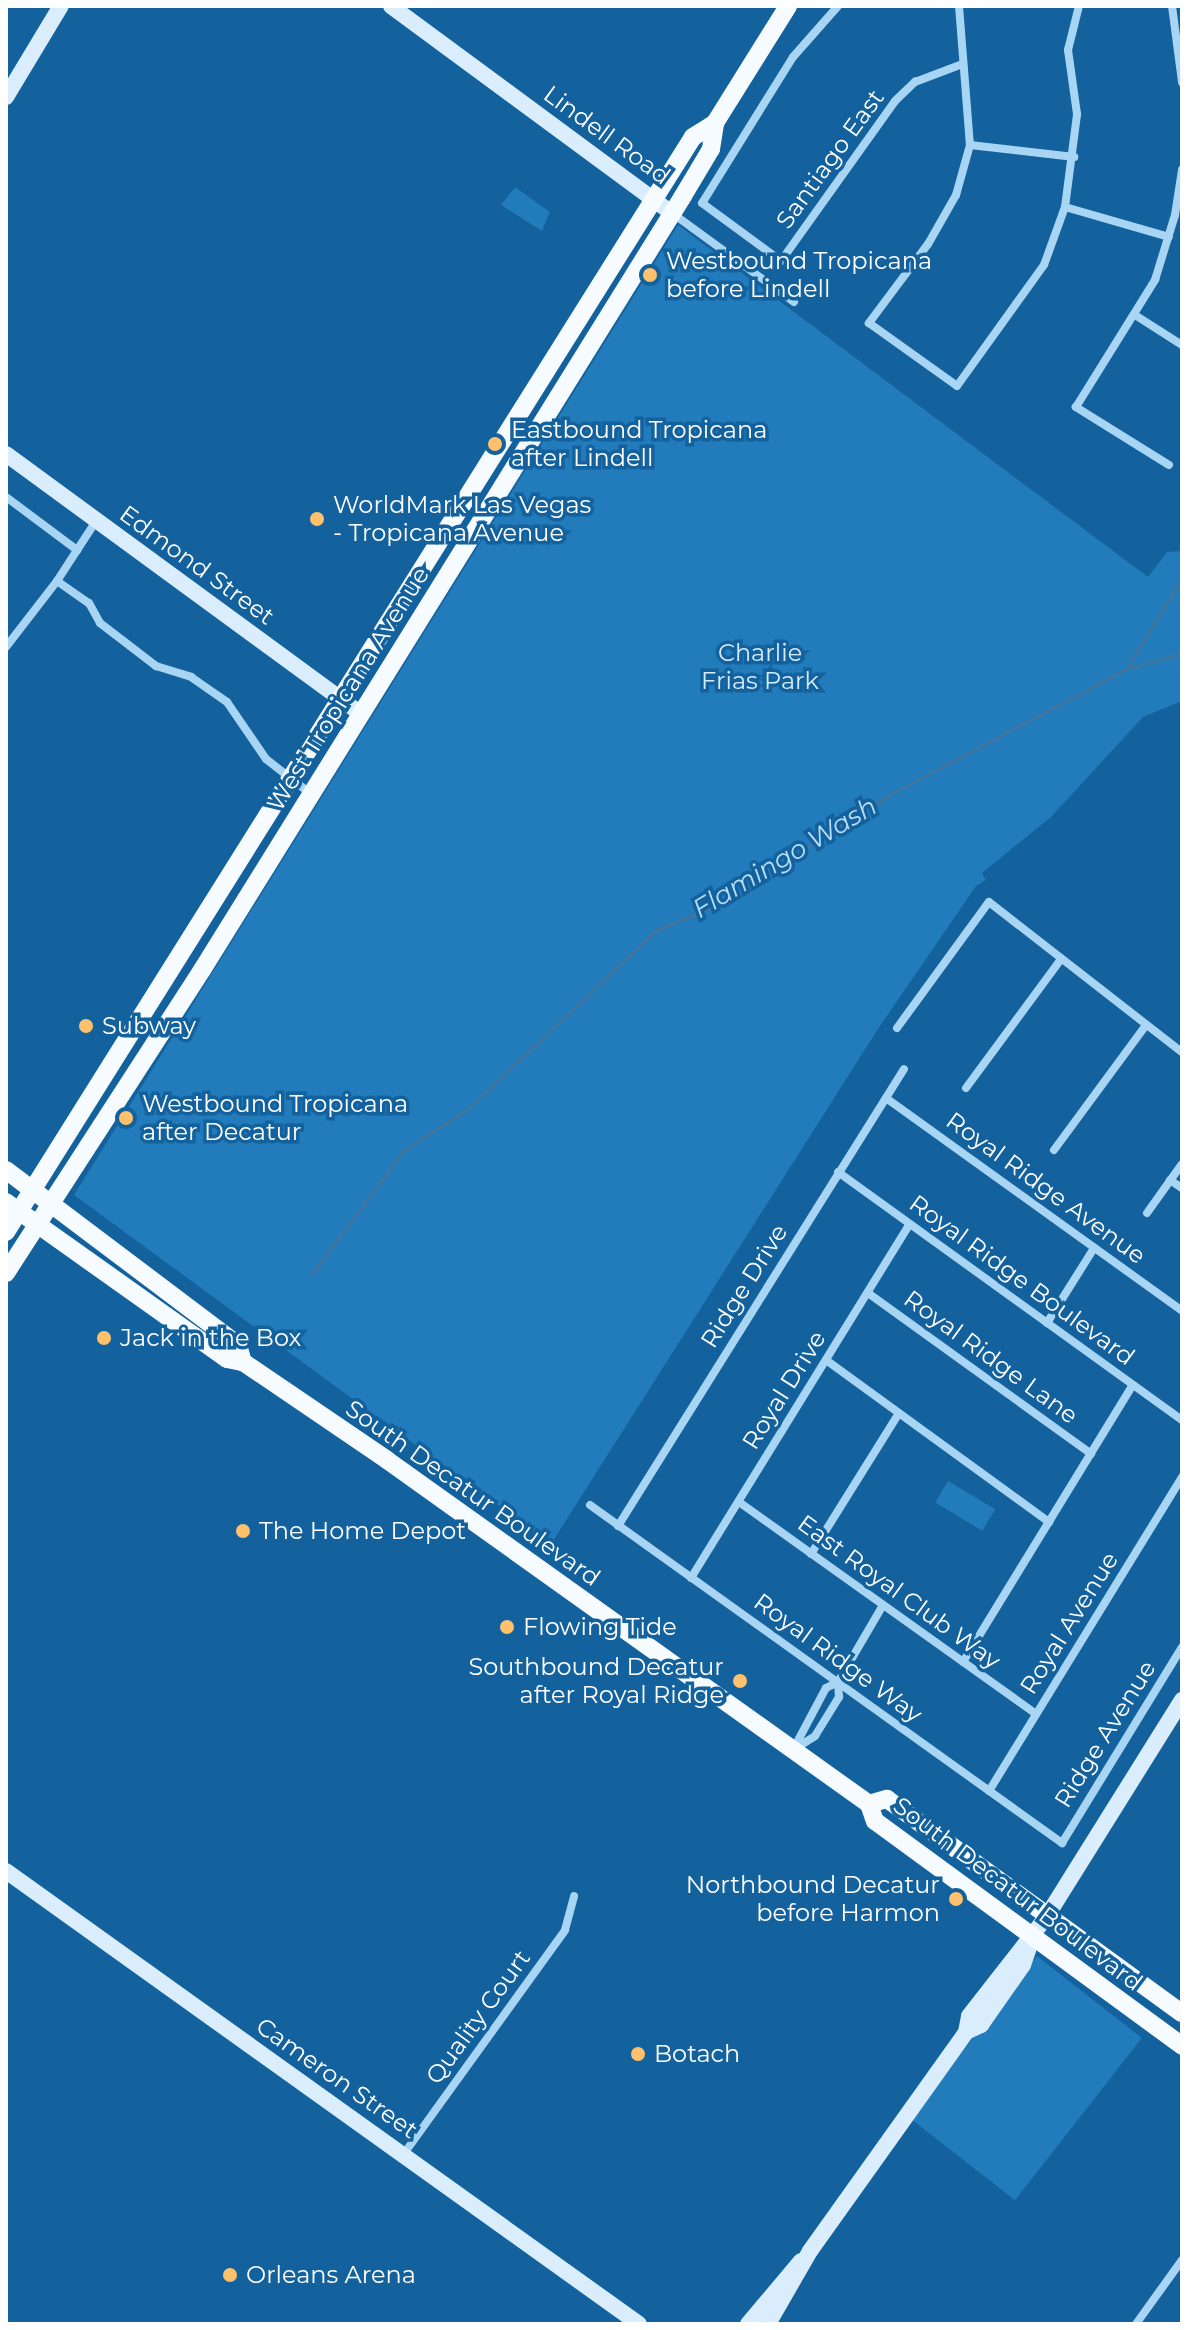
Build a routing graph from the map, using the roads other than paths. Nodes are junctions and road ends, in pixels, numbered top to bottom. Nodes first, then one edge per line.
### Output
1 (61, 6) edge
2 (391, 6) edge
3 (788, 6) edge
4 (838, 6) edge
5 (959, 6) edge
6 (1079, 6) edge
7 (1172, 6) edge
8 (960, 65) junction
9 (1182, 82) edge
10 (6, 97) edge
11 (715, 123) junction
12 (970, 145) junction
13 (1074, 157) junction
14 (1182, 170) edge
15 (654, 199) junction
16 (1065, 207) junction
17 (672, 213) junction
18 (1178, 217) edge
19 (1169, 237) junction
20 (794, 302) dead end
21 (1135, 315) junction
22 (1182, 345) edge
23 (539, 383) junction
24 (559, 395) junction
25 (6, 454) edge
26 (1169, 465) dead end
27 (6, 497) edge
28 (96, 521) junction
29 (77, 550) junction
30 (429, 560) junction
31 (449, 573) junction
32 (57, 581) junction
33 (7, 643) edge
34 (341, 700) junction
35 (361, 714) junction
36 (291, 780) junction
37 (311, 794) junction
38 (214, 906) junction
39 (234, 918) junction
40 (1059, 962) junction
41 (1146, 1025) junction
42 (897, 1028) dead end
43 (1182, 1052) edge
44 (904, 1069) dead end
45 (966, 1088) dead end
46 (886, 1098) junction
47 (1054, 1150) dead end
48 (1182, 1164) edge
49 (6, 1170) edge
50 (838, 1172) junction
51 (1170, 1180) junction
52 (1182, 1188) edge
53 (35, 1190) junction
54 (54, 1204) junction
55 (13, 1207) edge
56 (1147, 1213) dead end
57 (910, 1224) junction
58 (39, 1226) junction
59 (6, 1232) edge
60 (1094, 1248) junction
61 (6, 1273) edge
62 (868, 1293) junction
63 (1182, 1311) edge
64 (1047, 1323) junction
65 (826, 1360) junction
66 (243, 1362) junction
67 (1133, 1385) junction
68 (899, 1413) junction
69 (1182, 1420) edge
70 (1091, 1454) junction
71 (1182, 1477) edge
72 (739, 1502) junction
73 (590, 1505) dead end
74 (1049, 1522) junction
75 (618, 1526) junction
76 (811, 1554) junction
77 (691, 1578) junction
78 (883, 1605) junction
79 (1182, 1647) edge
80 (963, 1662) junction
81 (838, 1682) junction
82 (1182, 1700) edge
83 (1036, 1714) junction
84 (793, 1750) junction
85 (989, 1791) junction
86 (869, 1804) junction
87 (1062, 1843) joint
88 (6, 1871) edge
89 (574, 1896) dead end
90 (1047, 1916) junction
91 (1032, 1937) junction
92 (1182, 2013) edge
93 (1182, 2046) edge
94 (403, 2155) junction
95 (810, 2251) junction
96 (1182, 2260) edge
97 (639, 2324) edge
98 (748, 2324) edge
99 (768, 2324) edge
100 (1136, 2324) edge

1 - 10 street
2 - 15 street, Lindell Road
3 - 11 main road, West Tropicana Avenue
4 - 8 street, Santiago East
5 - 8 street
6 - 13 street
7 - 9 street
8 - 12 street
11 - 15 main road, West Tropicana Avenue
11 - 17 main road, West Tropicana Avenue
12 - 13 street
12 - 16 street
13 - 16 street
14 - 18 street
15 - 17 street, Lindell Road
15 - 23 main road, West Tropicana Avenue
16 - 19 street
17 - 20 street, Lindell Road
17 - 24 main road, West Tropicana Avenue
18 - 19 street
19 - 21 street
21 - 22 street
21 - 26 street
23 - 24 main road
23 - 30 main road, West Tropicana Avenue
24 - 31 main road, West Tropicana Avenue
25 - 28 street, Edmond Street
27 - 29 street
28 - 29 street
28 - 34 street, Edmond Street
29 - 32 street
30 - 31 main road
30 - 34 main road, West Tropicana Avenue
31 - 35 main road, West Tropicana Avenue
32 - 33 street
32 - 36 street
34 - 35 street, Edmond Street
34 - 36 main road, West Tropicana Avenue
35 - 37 main road, West Tropicana Avenue
36 - 37 street
36 - 38 main road, West Tropicana Avenue
37 - 39 main road, West Tropicana Avenue
38 - 39 main road
38 - 53 main road, West Tropicana Avenue
39 - 54 main road, West Tropicana Avenue
40 - 41 street
40 - 42 street
40 - 45 street
41 - 43 street
41 - 47 street
44 - 46 street, Ridge Drive
46 - 50 street, Ridge Drive
46 - 60 street, Royal Ridge Avenue
48 - 51 street
49 - 53 main road, South Decatur Boulevard
50 - 57 street, Royal Ridge Boulevard
50 - 75 street, Ridge Drive
51 - 52 street
51 - 56 street
53 - 54 main road, South Decatur Boulevard
53 - 55 main road, West Tropicana Avenue
54 - 58 main road, West Tropicana Avenue
54 - 66 main road, South Decatur Boulevard
55 - 58 main road, South Decatur Boulevard
55 - 59 main road, West Tropicana Avenue
57 - 62 street, Royal Drive
57 - 64 street, Royal Ridge Boulevard
58 - 61 main road, West Tropicana Avenue
58 - 66 main road, South Decatur Boulevard
60 - 63 street, Royal Ridge Avenue
60 - 64 street
62 - 65 street, Royal Drive
62 - 70 street, Royal Ridge Lane
64 - 67 street, Royal Ridge Boulevard
65 - 68 street
65 - 72 street, Royal Drive
66 - 84 main road, South Decatur Boulevard
67 - 69 street, Royal Ridge Boulevard
67 - 70 street
68 - 74 street
68 - 76 street
70 - 74 street
71 - 83 street, Royal Avenue
72 - 76 street, East Royal Club Way
72 - 77 street, Royal Drive
73 - 75 street, Royal Ridge Way
74 - 80 street
75 - 77 street, Royal Ridge Way
76 - 78 street, East Royal Club Way
77 - 81 street, Royal Ridge Way
78 - 80 street, East Royal Club Way
78 - 81 street
79 - 87 street, Ridge Avenue
80 - 83 street, East Royal Club Way
81 - 84 street
81 - 84 street
81 - 85 street, Royal Ridge Way
82 - 90 street
83 - 85 street, Royal Avenue
84 - 86 main road, South Decatur Boulevard
85 - 87 street, Royal Ridge Way
86 - 90 main road, South Decatur Boulevard
86 - 91 main road, South Decatur Boulevard
88 - 94 street, Cameron Street
89 - 94 street, Quality Court
90 - 91 street
90 - 92 main road, South Decatur Boulevard
91 - 93 main road, South Decatur Boulevard
91 - 95 street
94 - 97 street, Cameron Street
95 - 98 street
95 - 99 street
96 - 100 street

